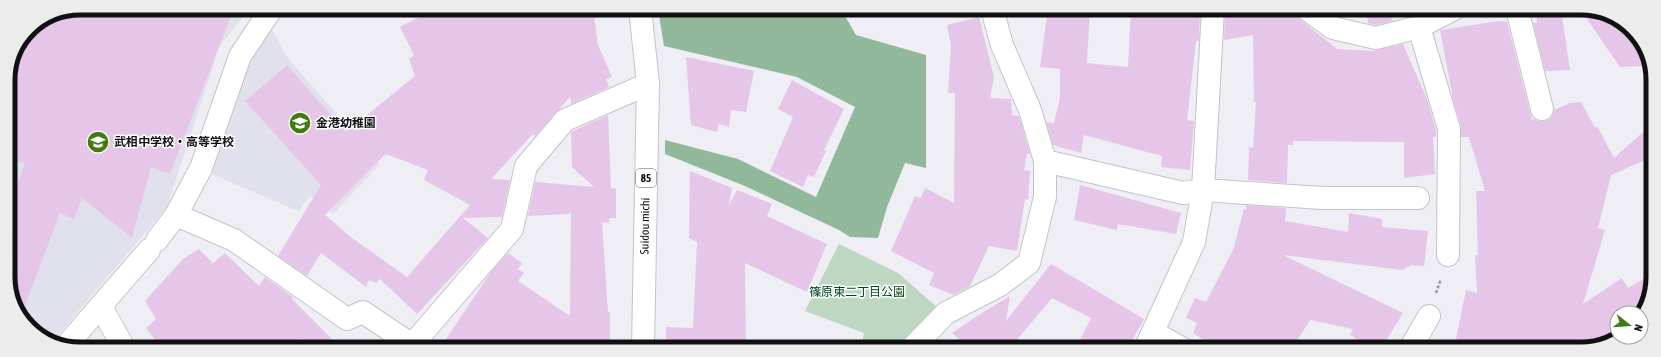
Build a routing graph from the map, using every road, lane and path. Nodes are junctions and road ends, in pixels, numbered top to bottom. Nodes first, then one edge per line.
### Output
1 (267, 15) edge
2 (641, 15) edge
3 (994, 15) edge
4 (1213, 15) edge
5 (1315, 15) edge
6 (1442, 15) edge
7 (1518, 15) edge
8 (1419, 27) junction
9 (648, 84) junction
10 (1542, 109) dead end
11 (1045, 161) junction
12 (1202, 190) junction
13 (1418, 198) dead end
14 (176, 215) junction
15 (1448, 255) joint
16 (101, 307) junction
17 (1429, 316) joint
18 (1149, 340) edge
19 (70, 341) edge
20 (121, 342) edge
21 (408, 342) edge
22 (415, 342) edge
23 (643, 342) edge
24 (918, 342) edge
25 (1414, 342) edge

1 - 14 street
2 - 9 street, Suidou michi / 85
3 - 11 street
4 - 12 street
5 - 8 street
6 - 8 street
7 - 10 street
8 - 15 street
9 - 22 street
9 - 23 street, Suidou michi / 85
11 - 12 street
11 - 24 street
12 - 13 street
12 - 18 street
14 - 16 street
14 - 21 street
15 - 17 path
16 - 19 street
16 - 20 street
17 - 25 street

